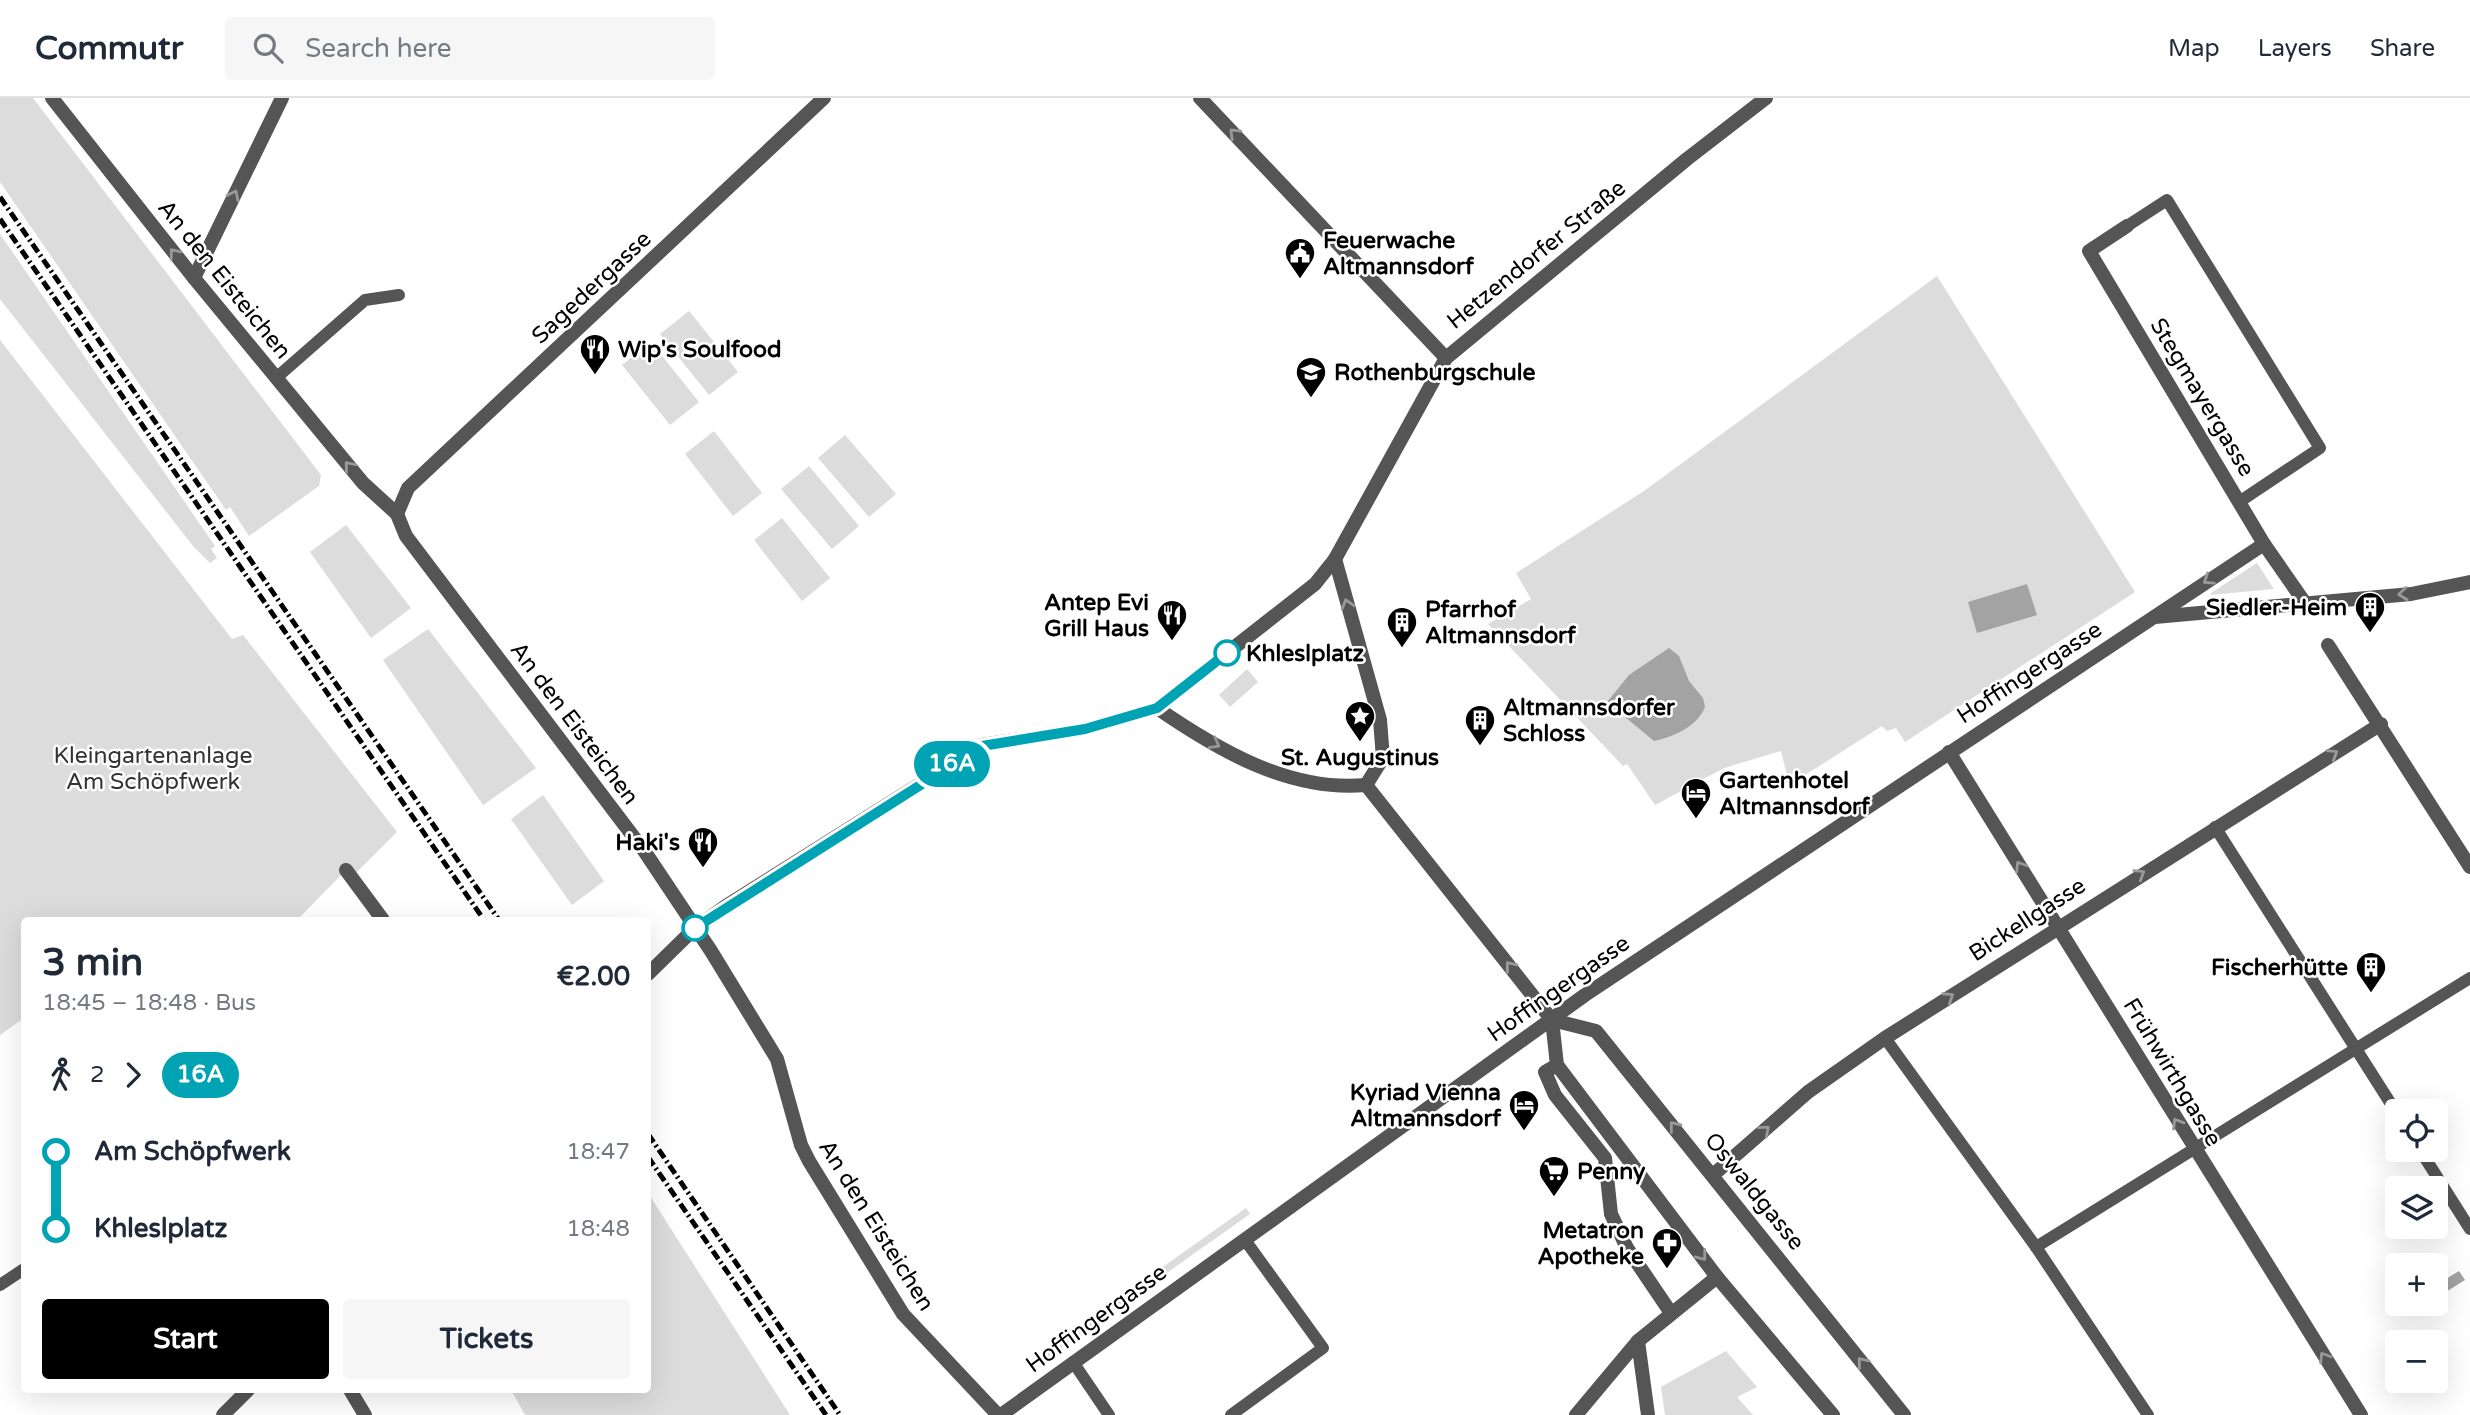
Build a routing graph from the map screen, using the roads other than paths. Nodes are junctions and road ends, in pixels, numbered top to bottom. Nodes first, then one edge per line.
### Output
1 (52, 98) edge
2 (282, 98) edge
3 (824, 98) edge
4 (1200, 98) edge
5 (1766, 98) edge
6 (2127, 226) joint
7 (194, 278) junction
8 (399, 295) dead end
9 (1446, 358) junction
10 (276, 378) junction
11 (2239, 502) junction
12 (397, 514) junction
13 (2263, 544) junction
14 (1335, 559) junction
15 (2470, 582) edge
16 (2305, 603) junction
17 (2153, 617) junction
18 (2328, 645) dead end
19 (1157, 708) junction
20 (2381, 724) junction
21 (1949, 752) junction
22 (1366, 785) junction
23 (2215, 827) junction
24 (2470, 867) edge
25 (346, 870) dead end
26 (381, 917) edge
27 (2058, 926) junction
28 (695, 928) junction
29 (651, 971) edge
30 (2470, 978) edge
31 (1552, 1020) junction
32 (1885, 1038) junction
33 (2355, 1049) junction
34 (1558, 1065) junction
35 (2388, 1099) edge
36 (2192, 1149) junction
37 (2428, 1162) edge
38 (1713, 1175) junction
39 (2470, 1228) edge
40 (1245, 1240) junction
41 (2036, 1247) junction
42 (21, 1271) edge
43 (1717, 1277) junction
44 (0, 1285) edge
45 (1671, 1313) junction
46 (1638, 1341) junction
47 (1073, 1362) junction
48 (244, 1393) edge
49 (352, 1393) edge
50 (223, 1415) edge
51 (365, 1415) edge
52 (1000, 1415) edge
53 (1109, 1415) edge
54 (1231, 1415) edge
55 (1576, 1415) edge
56 (1648, 1415) edge
57 (1833, 1415) edge
58 (1904, 1415) edge
59 (2148, 1415) edge
60 (2361, 1415) edge

7 -> 1 street, An den Eisteichen
7 -> 2 street
3 - 12 street, Sagedergasse
9 -> 4 street
5 - 9 street, Hetzendorfer Straße
6 - 11 street, Stegmayergasse
6 - 11 lane
7 - 10 street, An den Eisteichen
8 - 10 lane
9 - 14 street, Hetzendorfer Straße
12 -> 10 street, An den Eisteichen
11 - 13 street, Stegmayergasse
12 - 28 street, An den Eisteichen
13 - 16 street, Stegmayergasse
13 -> 17 street, Hoffingergasse
14 - 19 street, Hetzendorfer Straße
22 -> 14 street
15 -> 16 street, Hoffingergasse
16 - 17 street, Hoffingergasse
17 - 21 street, Hoffingergasse
18 - 20 street
19 -> 22 street
19 - 28 street, Hetzendorfer Straße
23 -> 20 street, Bickellgasse
20 - 24 street
27 -> 21 street, Frühwirthgasse
21 - 31 street, Hoffingergasse
31 -> 22 street
27 -> 23 street, Bickellgasse
23 - 33 lane
25 - 26 street
32 -> 27 street, Bickellgasse
36 -> 27 street, Frühwirthgasse
28 - 29 street, Hetzendorfer Straße
28 - 52 street, An den Eisteichen
30 - 33 lane
31 - 34 street
38 -> 31 street, Oswaldgasse
31 - 40 street, Hoffingergasse
38 -> 32 street, Bickellgasse
32 - 41 lane
33 - 35 lane
33 - 36 lane
34 -> 43 street
34 - 45 street
36 - 41 lane
60 -> 36 street, Frühwirthgasse
37 - 39 lane
58 -> 38 street, Oswaldgasse
40 - 47 street, Hoffingergasse
40 - 54 lane
41 - 59 lane
42 - 44 lane
43 - 45 street
43 - 57 street
45 - 46 street
46 - 55 street
46 - 56 street
47 - 52 street, Hoffingergasse
47 - 53 lane
48 - 50 street
49 - 51 street

